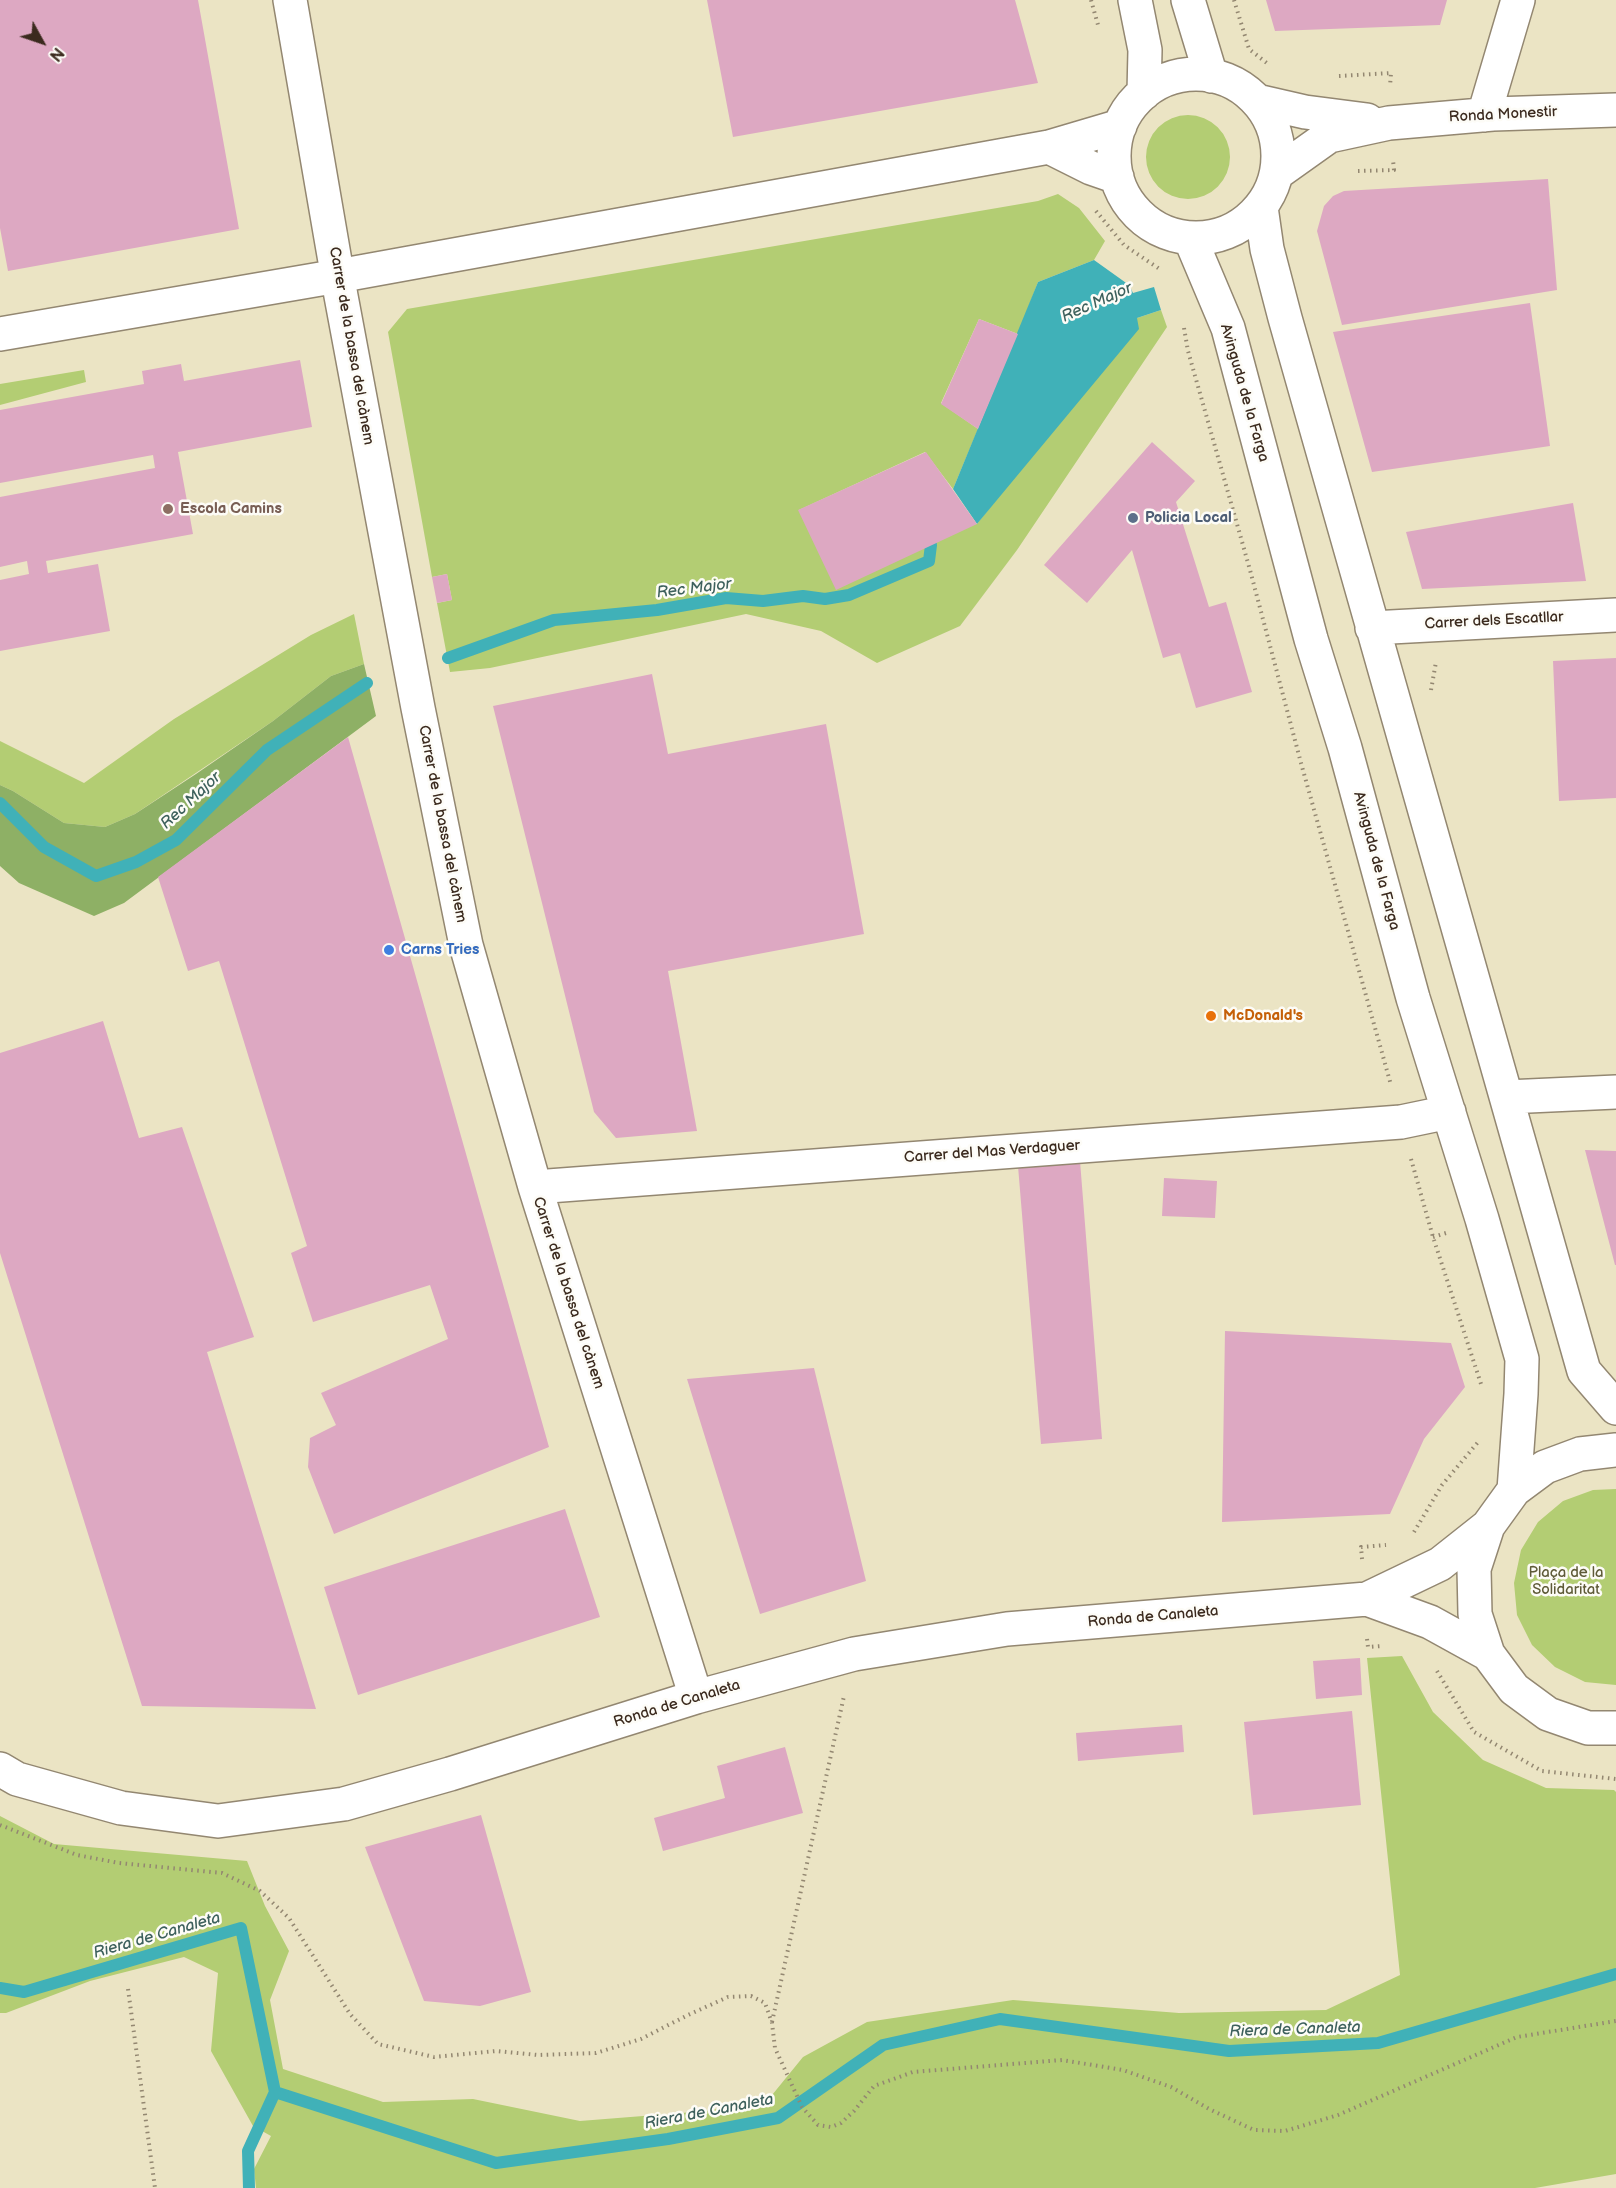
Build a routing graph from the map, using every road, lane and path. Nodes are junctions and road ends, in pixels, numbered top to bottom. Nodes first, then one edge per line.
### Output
1 (290, 0) edge
2 (1091, 0) edge
3 (1135, 0) edge
4 (1188, 0) edge
5 (1234, 0) edge
6 (1518, 0) edge
7 (1100, 32) dead end
8 (1277, 71) dead end
9 (1211, 75) junction
10 (1333, 76) dead end
11 (1144, 93) junction
12 (1257, 101) junction
13 (1616, 110) edge
14 (1484, 115) junction
15 (1389, 123) junction
16 (1120, 126) junction
17 (1049, 147) junction
18 (1348, 171) dead end
19 (1277, 173) junction
20 (1117, 177) junction
21 (1262, 207) junction
22 (1094, 210) dead end
23 (1190, 238) junction
24 (338, 276) junction
25 (1167, 278) dead end
26 (1182, 317) dead end
27 (0, 334) edge
28 (1616, 615) edge
29 (1443, 624) junction
30 (1372, 628) junction
31 (1430, 695) dead end
32 (1616, 1092) edge
33 (1507, 1097) junction
34 (1449, 1112) junction
35 (1401, 1122) junction
36 (535, 1187) junction
37 (1483, 1390) dead end
38 (1616, 1408) edge
39 (1486, 1432) dead end
40 (1616, 1450) edge
41 (1514, 1490) junction
42 (1488, 1526) junction
43 (1414, 1534) dead end
44 (1396, 1544) dead end
45 (1367, 1599) junction
46 (1389, 1646) dead end
47 (854, 1654) junction
48 (1488, 1654) junction
49 (1433, 1664) dead end
50 (696, 1697) junction
51 (1616, 1728) edge
52 (0, 1770) edge
53 (1616, 1779) edge
54 (0, 1825) edge
55 (128, 1989) dead end
56 (1616, 2021) edge
57 (772, 2023) junction
58 (155, 2188) edge

1 - 24 street, Carrer de la bassa del cànem
2 - 7 path
3 - 11 street
4 - 9 street
5 - 8 path
6 - 14 street
9 - 11 street
9 - 12 street
10 - 15 path
11 - 16 street
12 - 15 street, Ronda Monestir
12 - 19 street
13 - 14 street, Ronda Monestir
14 - 15 street, Ronda Monestir
15 - 18 path
15 - 19 street, Ronda Monestir
16 - 17 street
16 - 20 street
17 - 20 street
17 - 24 street
19 - 21 street
20 - 23 street
21 - 23 street
21 - 30 street
22 - 25 path
23 - 34 street, Avinguda de la Farga
24 - 27 street
24 - 36 street, Carrer de la bassa del cànem
26 - 35 path
28 - 29 street, Carrer dels Escatllar
29 - 30 street, Carrer dels Escatllar
29 - 31 path
30 - 33 street
32 - 33 street
33 - 38 street
34 - 35 street, Carrer del Mas Verdaguer
34 - 41 street, Avinguda de la Farga
35 - 36 street, Carrer del Mas Verdaguer
35 - 37 path
36 - 50 street, Carrer de la bassa del cànem
39 - 43 path
40 - 41 street
41 - 42 street
42 - 45 street, Ronda de Canaleta
42 - 48 street
44 - 45 path
45 - 46 path
45 - 47 street, Ronda de Canaleta
45 - 48 street, Ronda de Canaleta
47 - 50 street, Ronda de Canaleta
47 - 57 path
48 - 51 street
49 - 53 path
50 - 52 street, Ronda de Canaleta
54 - 57 path
55 - 58 path
56 - 57 path

